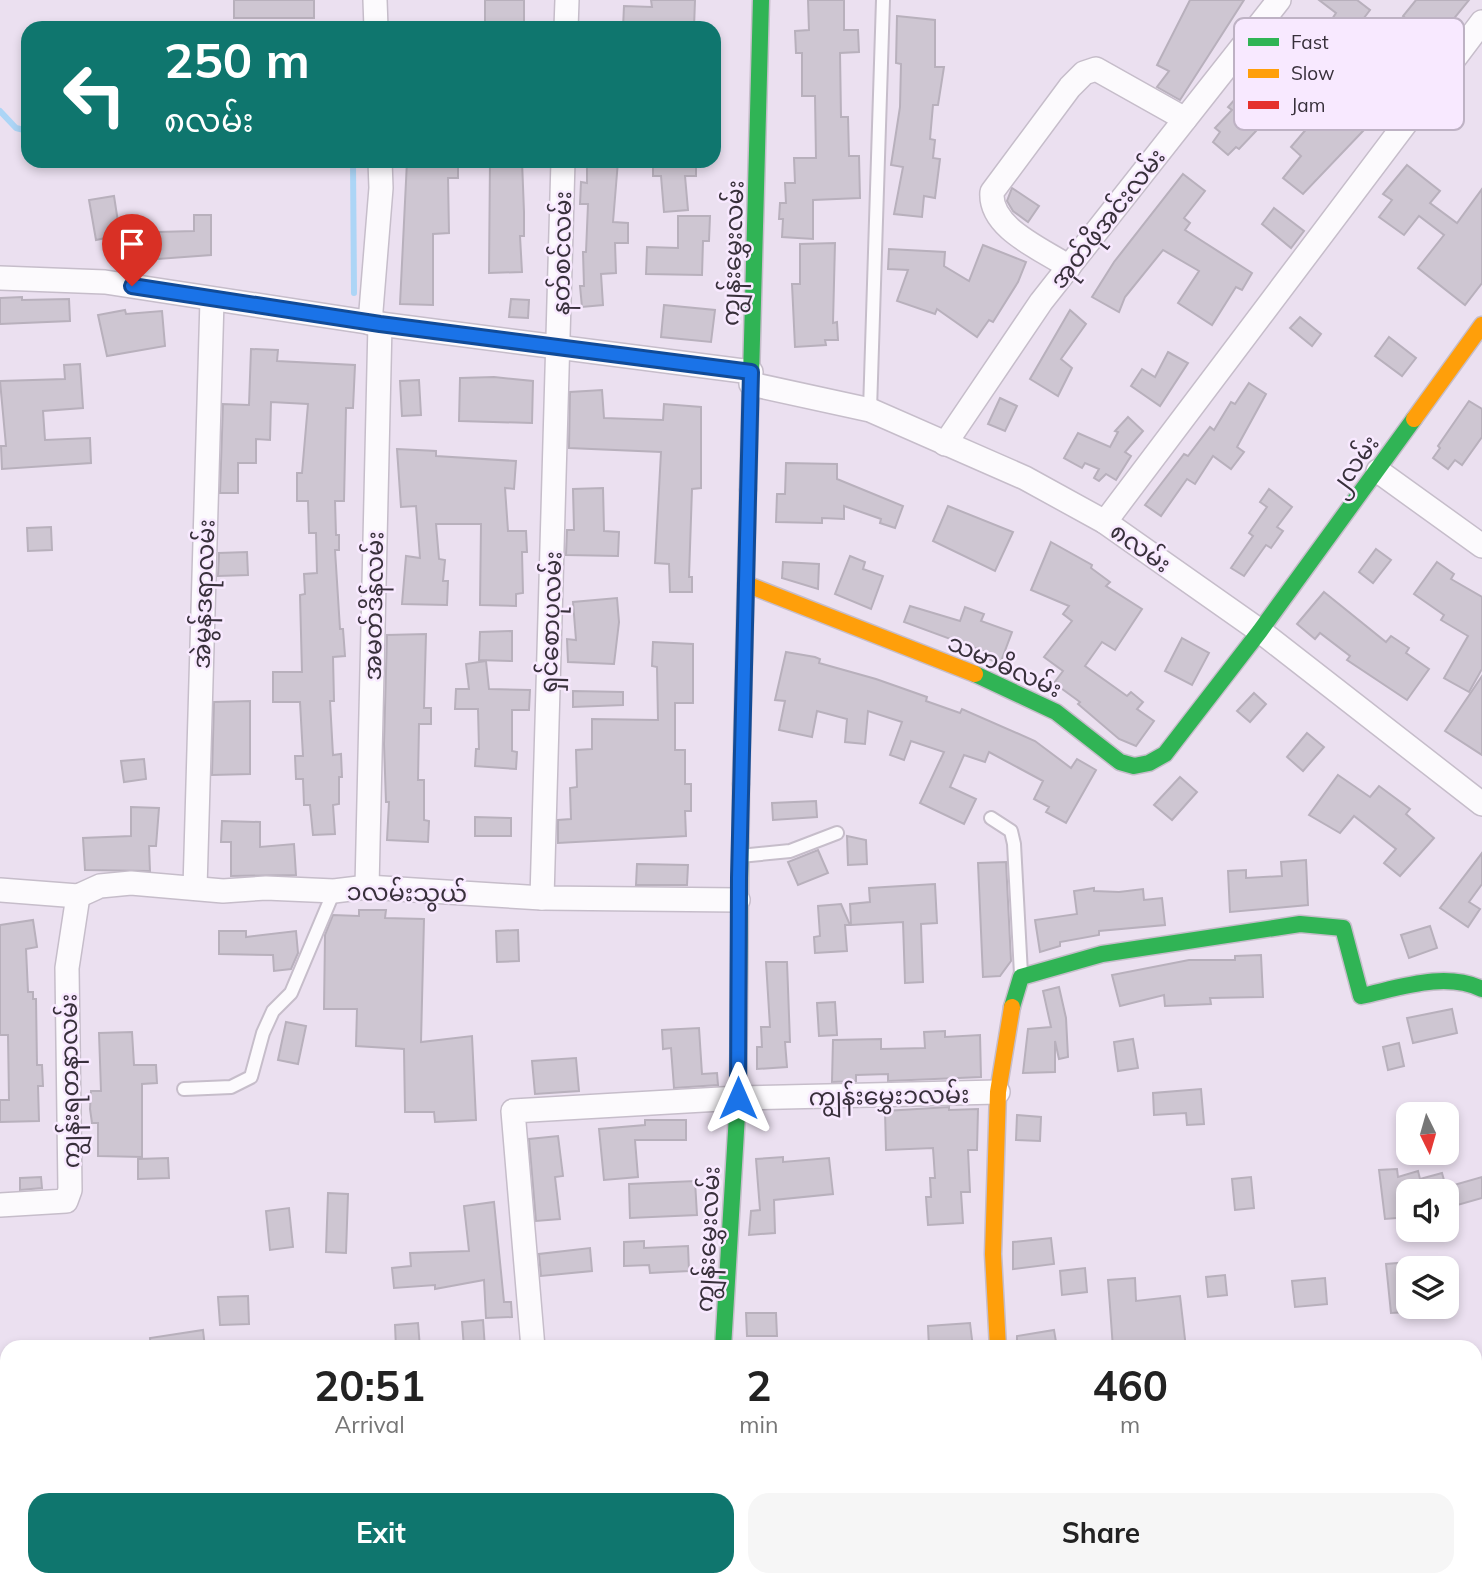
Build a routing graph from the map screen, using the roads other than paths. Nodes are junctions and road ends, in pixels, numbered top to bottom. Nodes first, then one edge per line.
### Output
1 (376, 0) edge
2 (567, 0) edge
3 (761, 0) edge
4 (883, 0) edge
5 (1279, 0) edge
6 (1265, 18) edge
7 (376, 21) edge
8 (566, 21) edge
9 (1482, 22) edge
10 (1464, 46) edge
11 (1234, 57) edge
12 (1185, 119) junction
13 (1401, 130) edge
14 (380, 168) edge
15 (563, 168) edge
16 (1069, 267) junction
17 (0, 278) edge
18 (212, 300) junction
19 (375, 324) junction
20 (1482, 325) edge
21 (559, 346) junction
22 (751, 378) junction
23 (870, 410) junction
24 (946, 444) junction
25 (1378, 471) junction
26 (1105, 522) junction
27 (1482, 546) edge
28 (746, 584) junction
29 (1260, 631) junction
30 (1482, 804) edge
31 (990, 818) dead end
32 (837, 833) dead end
33 (739, 856) junction
34 (367, 887) junction
35 (195, 888) junction
36 (0, 890) edge
37 (334, 891) junction
38 (78, 896) junction
39 (542, 898) junction
40 (738, 900) junction
41 (1021, 977) junction
42 (1482, 989) edge
43 (184, 1089) dead end
44 (998, 1092) junction
45 (738, 1098) junction
46 (0, 1205) edge
47 (532, 1340) edge
48 (723, 1340) edge
49 (998, 1340) edge
50 (749, 1587) edge
51 (792, 1587) edge

1 - 7 street
2 - 8 street
3 - 22 street, ကျွန်းမွှေးလမ်း
4 - 23 lane
5 - 6 street, အုတ်ဖိုအင်းလမ်း
9 - 10 street
11 - 12 street, အုတ်ဖိုအင်းလမ်း
12 - 16 street, အုတ်ဖိုအင်းလမ်း
12 - 16 street
13 - 26 street
14 - 19 street, အမတ်ဒိန်လမ်း
15 - 21 street, နတ်စင်လမ်း
16 - 24 street, အုတ်ဖိုအင်းလမ်း
17 - 18 street, ၈လမ်း
18 - 19 street, ၈လမ်း
18 - 35 street, အဲမွန်ဒရာလမ်း
19 - 21 street, ၈လမ်း
19 - 34 street, အမတ်ဒိန်လမ်း
20 - 25 street, ၂လမ်း
21 - 22 street, ၈လမ်း
21 - 39 street, ရှင်စောပုလမ်း
22 - 23 street, ၈လမ်း
22 - 28 street, ကျွန်းမွှေးလမ်း
23 - 24 street, ၈လမ်း
24 - 26 street, ၈လမ်း
25 - 27 street
25 - 29 street, ၂လမ်း
26 - 29 street, ၈လမ်း
28 - 29 street, သမာဓိလမ်း
28 - 33 street, ကျွန်းမွှေးလမ်း
29 - 30 street, ၈လမ်း
31 - 41 lane
32 - 33 lane
33 - 40 street, ကျွန်းမွှေးလမ်း
34 - 37 street, ၁လမ်းသွယ်
34 - 39 street, ၁လမ်းသွယ်
35 - 37 street, ၁လမ်းသွယ်
35 - 38 street, ၁လမ်းသွယ်
36 - 38 street
37 - 43 lane
38 - 46 street, ကျွန်းရတနာလမ်း
39 - 40 street, ၁လမ်းသွယ်
40 - 45 street, ကျွန်းမွှေးလမ်း
41 - 42 street
41 - 44 street
44 - 45 street, ကျွန်းမွှေး၁လမ်း
44 - 49 street
45 - 47 street, ကျွန်းမွှေး၁လမ်း
45 - 48 street, ကျွန်းမွှေးလမ်း
50 - 51 street

